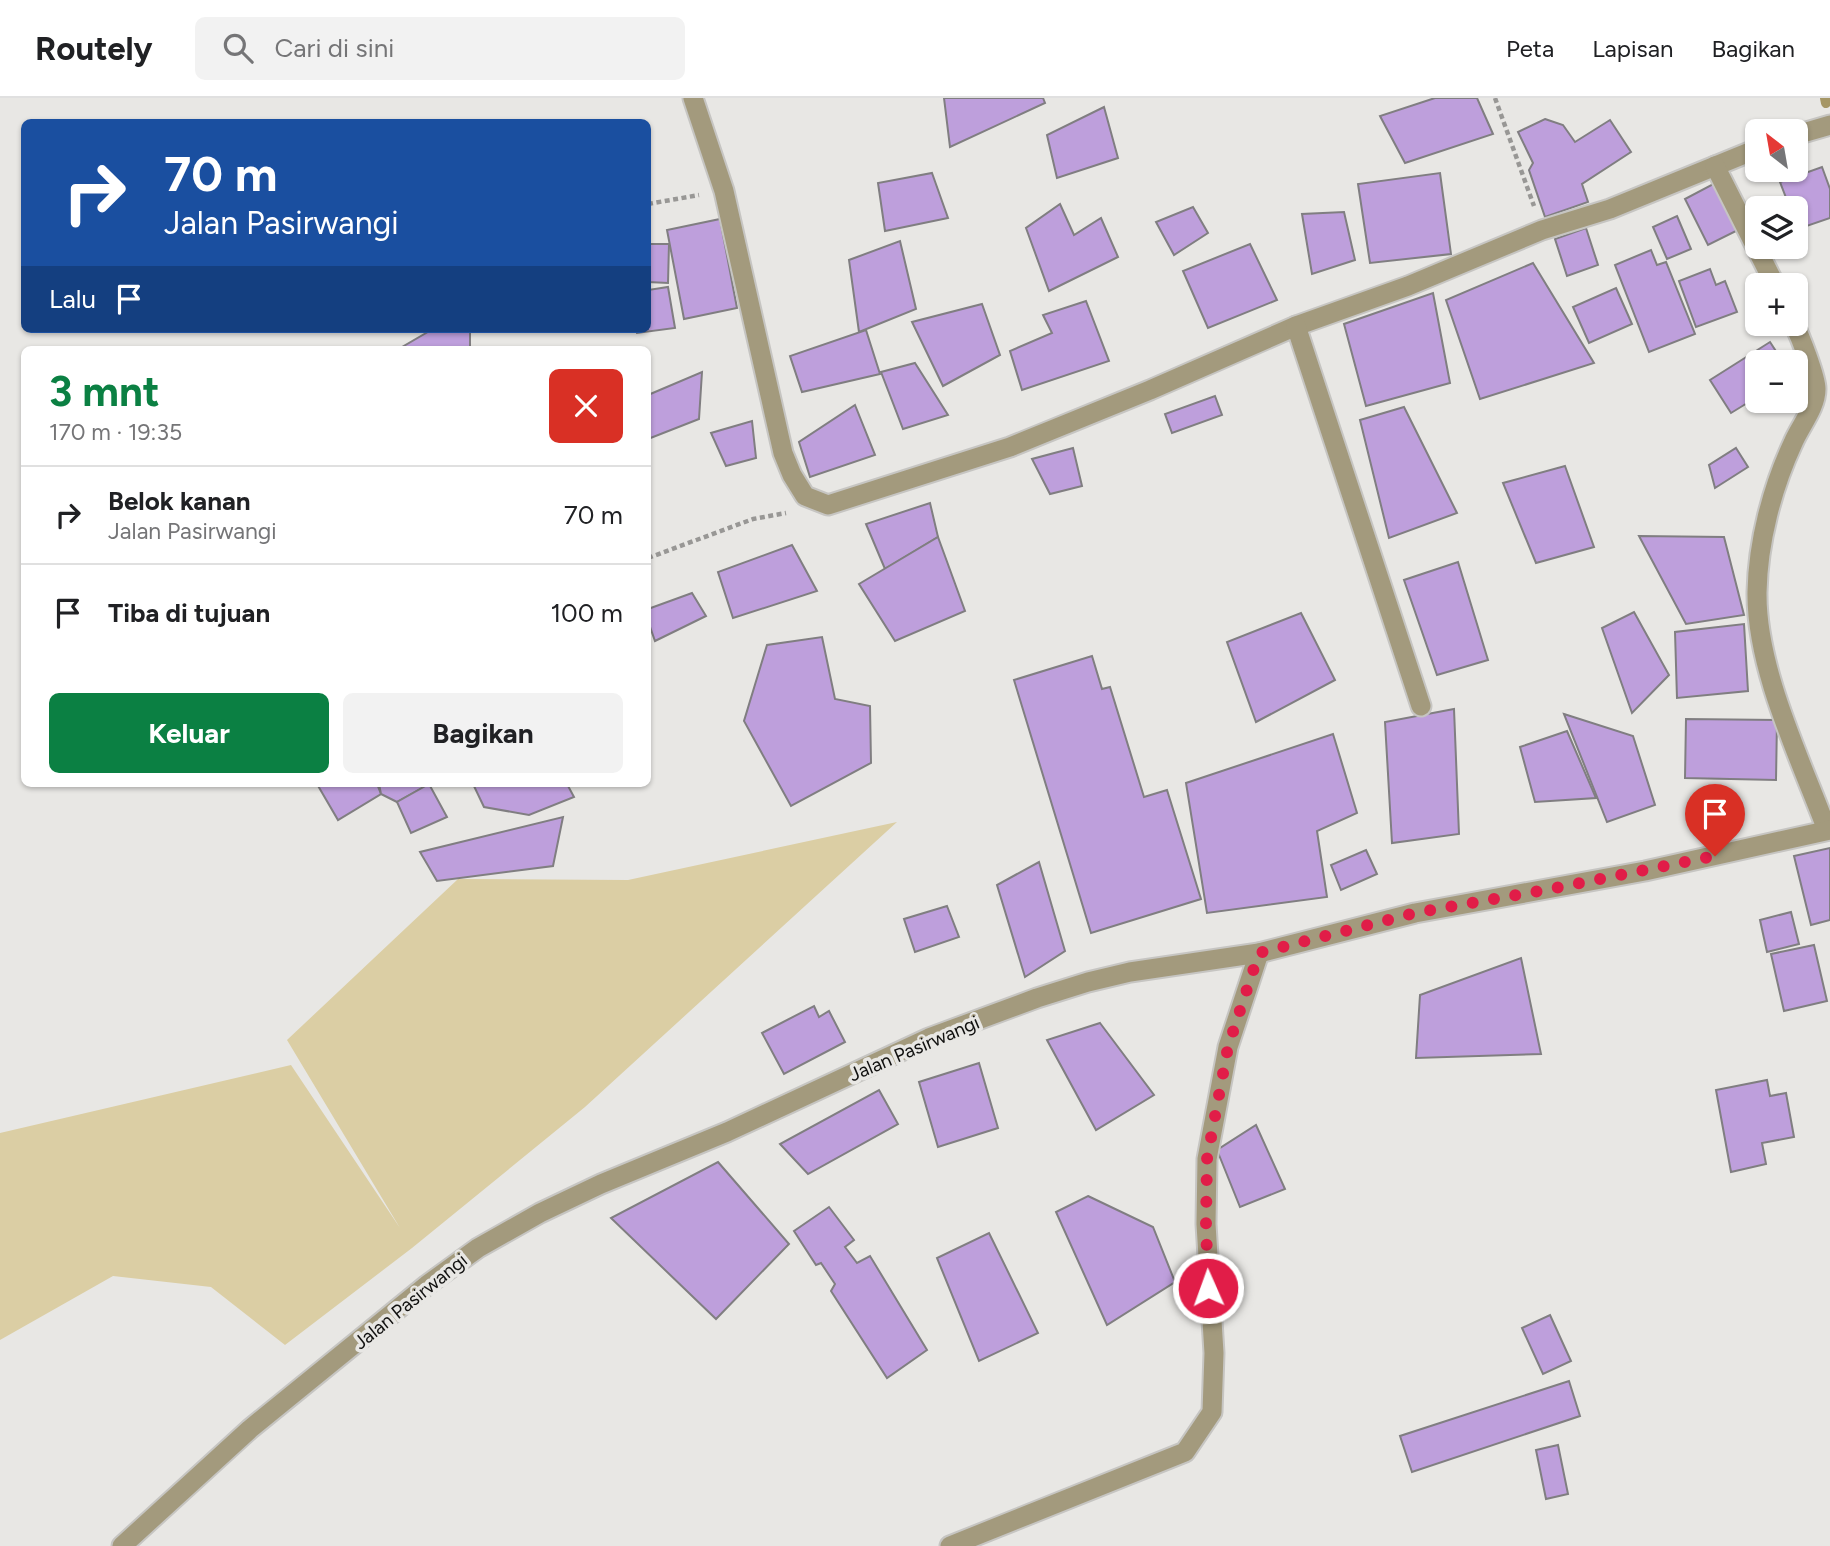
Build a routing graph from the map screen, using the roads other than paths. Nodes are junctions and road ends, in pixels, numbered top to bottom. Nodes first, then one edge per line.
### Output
1 (693, 98) edge
2 (1830, 125) edge
3 (1808, 131) edge
4 (1745, 154) edge
5 (1716, 166) junction
6 (1769, 273) edge
7 (1297, 326) junction
8 (1798, 336) edge
9 (1421, 706) dead end
10 (1828, 830) edge
11 (1259, 953) junction
12 (122, 1546) edge
13 (950, 1546) edge

1 - 7 street
2 - 3 street
4 - 5 street
5 - 6 street
5 - 7 street
7 - 9 street
8 - 10 street
10 - 11 street, Jalan Pasirwangi
11 - 12 street, Jalan Pasirwangi
11 - 13 street

